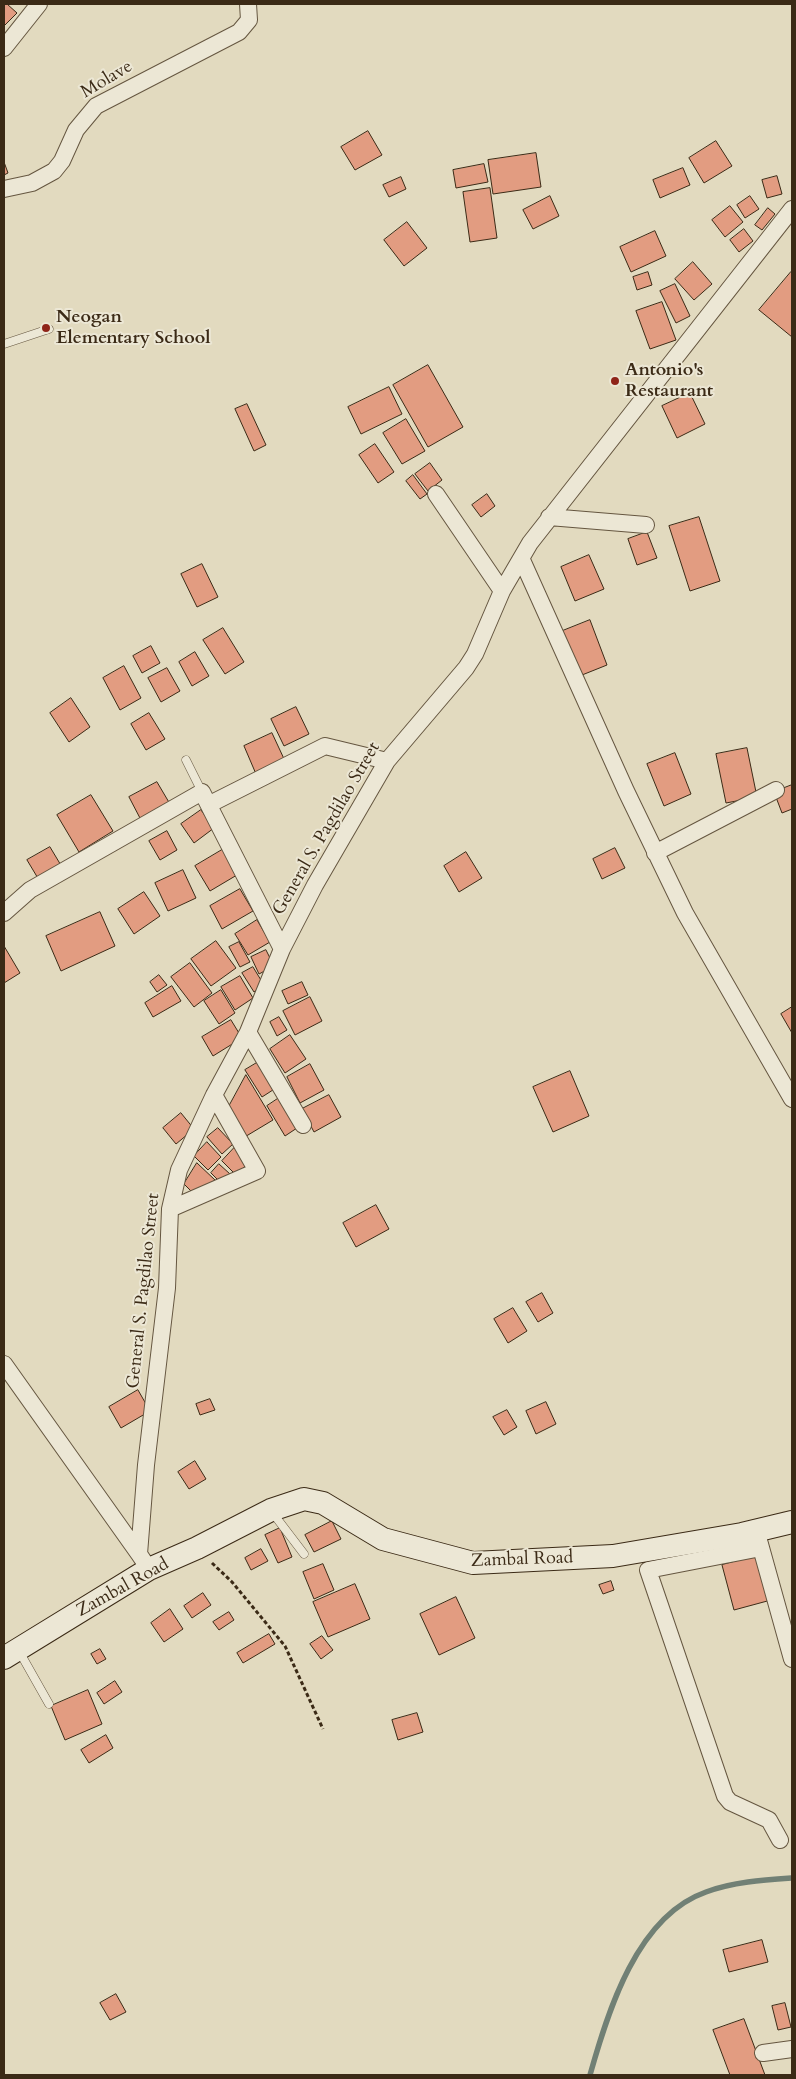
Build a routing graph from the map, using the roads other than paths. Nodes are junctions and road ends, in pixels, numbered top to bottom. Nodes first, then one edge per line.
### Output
1 (39, 4) edge
2 (248, 12) edge
3 (4, 48) edge
4 (4, 189) edge
5 (792, 209) edge
6 (49, 329) dead end
7 (4, 344) edge
8 (436, 494) dead end
9 (549, 517) junction
10 (646, 525) dead end
11 (522, 560) junction
12 (502, 591) junction
13 (186, 760) dead end
14 (387, 761) junction
15 (776, 790) dead end
16 (206, 798) junction
17 (655, 853) junction
18 (4, 913) edge
19 (282, 949) junction
20 (248, 1032) junction
21 (214, 1095) junction
22 (792, 1099) edge
23 (302, 1125) dead end
24 (170, 1210) junction
25 (4, 1364) edge
26 (271, 1510) junction
27 (792, 1522) edge
28 (758, 1539) junction
29 (304, 1554) dead end
30 (144, 1562) junction
31 (11, 1654) edge
32 (792, 1659) edge
33 (49, 1704) dead end
34 (780, 1840) dead end
35 (792, 2049) edge
36 (763, 2053) dead end

1 - 3 street
2 - 4 street, Molave
5 - 9 street, General S. Pagdilao Street
6 - 7 lane
8 - 12 street
9 - 10 street
9 - 11 street, General S. Pagdilao Street
11 - 12 street, General S. Pagdilao Street
11 - 17 street
12 - 14 street, General S. Pagdilao Street
13 - 16 lane
14 - 16 street
14 - 19 street, General S. Pagdilao Street
15 - 17 street
16 - 18 street
16 - 19 street
17 - 22 street
19 - 20 street, General S. Pagdilao Street
20 - 21 street, General S. Pagdilao Street
20 - 23 street
21 - 24 street, General S. Pagdilao Street
21 - 24 street
24 - 30 street, General S. Pagdilao Street
25 - 30 street
26 - 28 street, Zambal Road
26 - 29 lane
26 - 30 street, Zambal Road
27 - 28 street, Zambal Road
28 - 32 street
28 - 34 street
30 - 31 street, Zambal Road
31 - 33 lane
35 - 36 street

